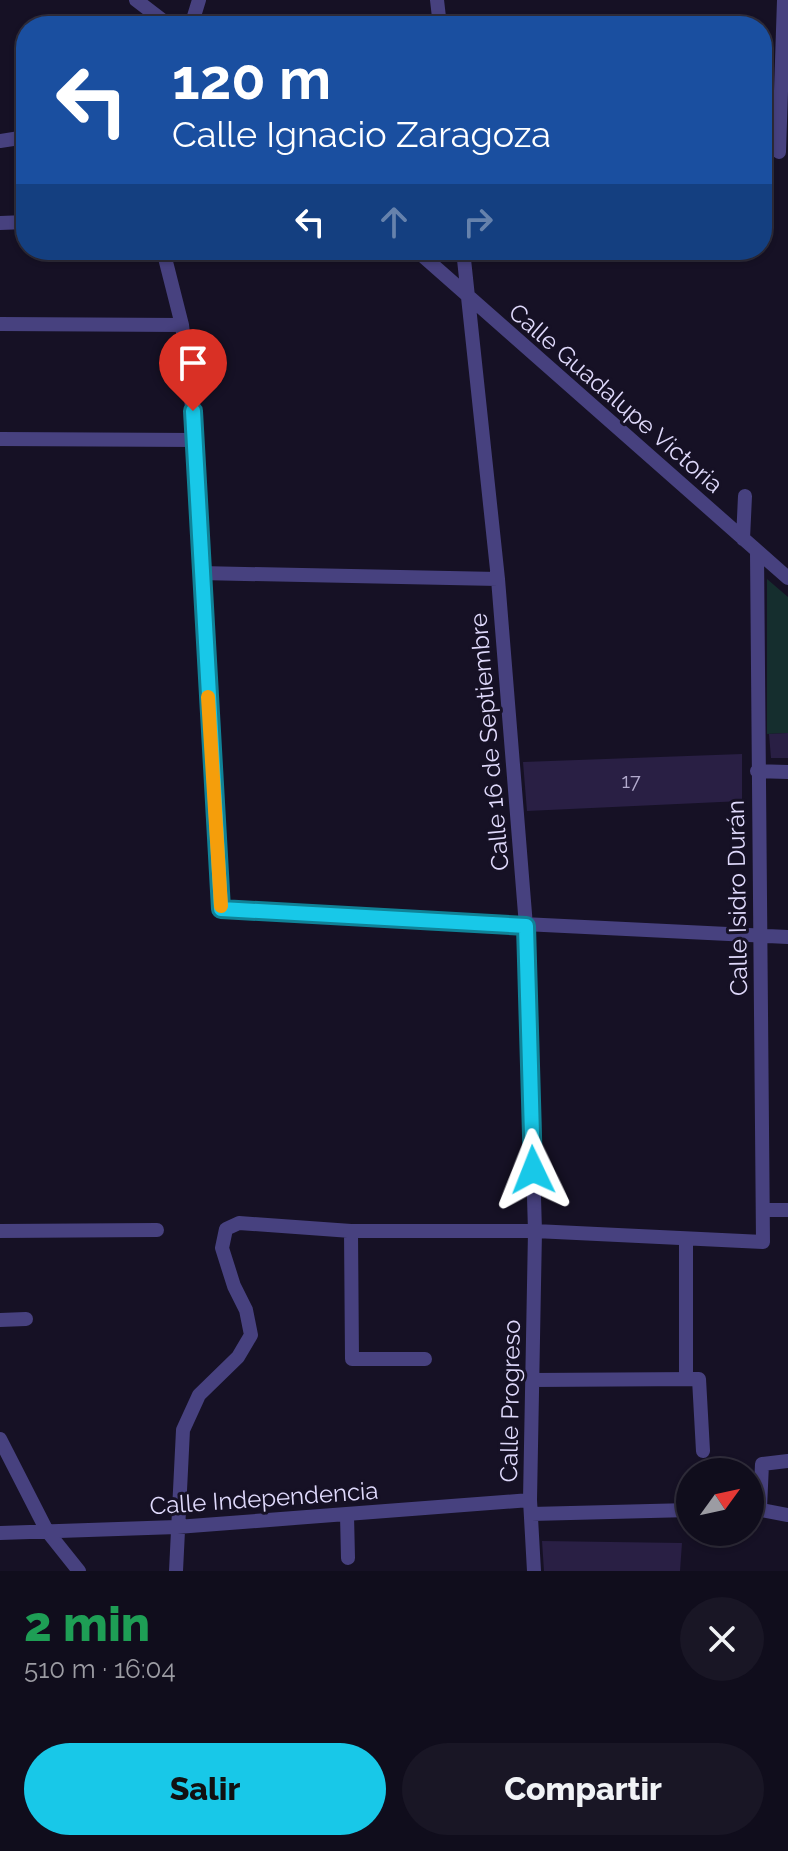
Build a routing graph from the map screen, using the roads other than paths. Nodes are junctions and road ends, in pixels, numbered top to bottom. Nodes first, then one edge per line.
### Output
1 (136, 0) edge
2 (784, 0) edge
3 (157, 16) edge
4 (779, 152) dead end
5 (166, 260) edge
6 (427, 260) edge
7 (464, 260) edge
8 (467, 298) junction
9 (0, 324) edge
10 (182, 325) junction
11 (0, 439) edge
12 (196, 440) junction
13 (745, 496) dead end
14 (743, 539) junction
15 (757, 553) junction
16 (200, 573) junction
17 (788, 578) edge
18 (498, 579) junction
19 (757, 771) junction
20 (788, 772) edge
21 (526, 926) junction
22 (760, 936) junction
23 (788, 937) edge
24 (764, 1210) junction
25 (788, 1210) edge
26 (157, 1230) dead end
27 (0, 1231) edge
28 (351, 1231) junction
29 (535, 1231) junction
30 (686, 1240) junction
31 (26, 1319) dead end
32 (0, 1320) edge
33 (425, 1359) dead end
34 (686, 1378) junction
35 (532, 1380) junction
36 (0, 1439) edge
37 (703, 1451) dead end
38 (788, 1461) edge
39 (764, 1464) edge
40 (531, 1507) junction
41 (676, 1510) edge
42 (764, 1510) edge
43 (347, 1515) junction
44 (788, 1515) edge
45 (177, 1527) junction
46 (47, 1531) junction
47 (0, 1533) edge
48 (348, 1558) dead end
49 (79, 1571) edge
50 (176, 1571) edge
51 (534, 1571) edge

1 - 3 street
2 - 4 street
5 - 10 street
6 - 8 street, Calle Guadalupe Victoria
7 - 8 street, Calle 16 de Septiembre
8 - 14 street, Calle Guadalupe Victoria
8 - 18 street, Calle 16 de Septiembre
9 - 10 street
10 - 12 street
11 - 12 street
12 - 16 street
13 - 14 street
14 - 15 street, Calle Guadalupe Victoria
15 - 17 street, Calle Guadalupe Victoria
15 - 19 street, Calle Isidro Durán
16 - 18 street
16 - 21 street
18 - 21 street, Calle 16 de Septiembre
19 - 20 street
19 - 22 street, Calle Isidro Durán
21 - 22 street
21 - 29 street, Calle 16 de Septiembre
22 - 23 street
22 - 24 street, Calle Isidro Durán
24 - 25 street
24 - 30 street, Calle Isidro Durán
26 - 27 street
28 - 29 street
28 - 33 street
28 - 45 street
29 - 30 street
29 - 35 street, Calle Progreso
30 - 34 street
31 - 32 street
34 - 35 street
34 - 37 street
35 - 40 street, Calle Progreso
36 - 46 street
38 - 39 street
40 - 41 street, Calle Independencia
40 - 43 street, Calle Independencia
40 - 51 street, Calle Progreso
42 - 44 street
43 - 45 street, Calle Independencia
43 - 48 street
45 - 46 street, Calle Independencia
45 - 50 street
46 - 47 street, Calle Independencia
46 - 49 street

